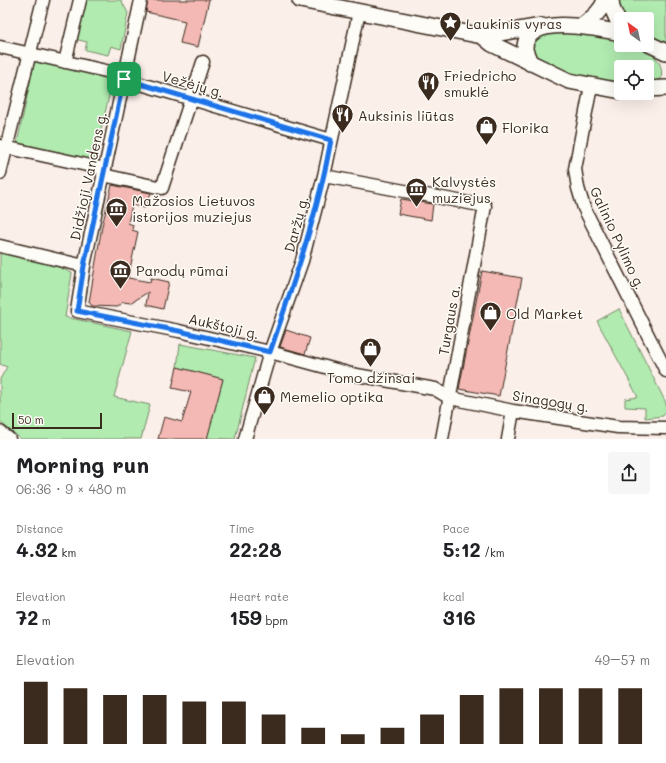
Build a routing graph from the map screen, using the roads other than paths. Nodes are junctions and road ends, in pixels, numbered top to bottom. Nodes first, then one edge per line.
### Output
1 (43, 0) edge
2 (80, 0) edge
3 (141, 0) edge
4 (300, 0) edge
5 (605, 0) edge
6 (611, 0) edge
7 (328, 3) edge
8 (359, 12) junction
9 (614, 12) edge
10 (546, 26) junction
11 (582, 26) junction
12 (614, 32) edge
13 (482, 36) junction
14 (654, 46) edge
15 (0, 47) edge
16 (666, 52) edge
17 (30, 54) junction
18 (65, 62) junction
19 (203, 62) dead end
20 (530, 63) junction
21 (124, 79) junction
22 (591, 86) junction
23 (614, 90) edge
24 (192, 98) junction
25 (331, 140) junction
26 (3, 147) edge
27 (104, 172) junction
28 (0, 173) edge
29 (324, 176) junction
30 (0, 246) edge
31 (84, 266) junction
32 (77, 311) joint
33 (270, 352) junction
34 (666, 371) edge
35 (435, 389) joint
36 (450, 398) junction
37 (513, 411) junction
38 (666, 428) edge
39 (0, 432) edge
40 (9, 439) edge
41 (245, 439) edge
42 (442, 439) edge
43 (508, 439) edge

1 - 17 street
2 - 18 street
3 - 21 street, Didžioji Vandens g.
4 - 7 street
5 - 11 street
6 - 9 street
7 - 8 street
8 - 13 street
8 - 25 street, Daržų g.
10 - 11 street
10 - 13 street
10 - 20 street
11 - 12 street
13 - 20 street
14 - 16 street
15 - 17 street, Vežėjų g.
17 - 18 street, Vežėjų g.
17 - 26 street
18 - 21 street, Vežėjų g.
19 - 24 street
20 - 22 street
21 - 24 street, Vežėjų g.
21 - 27 street, Didžioji Vandens g.
22 - 23 street
22 - 34 street, Galinio Pylimo g.
24 - 25 street, Vežėjų g.
24 - 27 street
25 - 29 street, Daržų g.
26 - 27 street
26 - 28 street
27 - 31 street, Didžioji Vandens g.
29 - 33 street, Daržų g.
29 - 36 street, Turgaus a.
30 - 31 street
31 - 32 street, Didžioji Vandens g.
32 - 33 street, Aukštoji g.
33 - 35 street, Aukštoji g.
33 - 41 street, Daržų g.
35 - 36 street, Sinagogų g.
36 - 37 street, Sinagogų g.
36 - 42 street, Turgaus a.
37 - 38 street, Sinagogų g.
37 - 43 street
39 - 40 street

